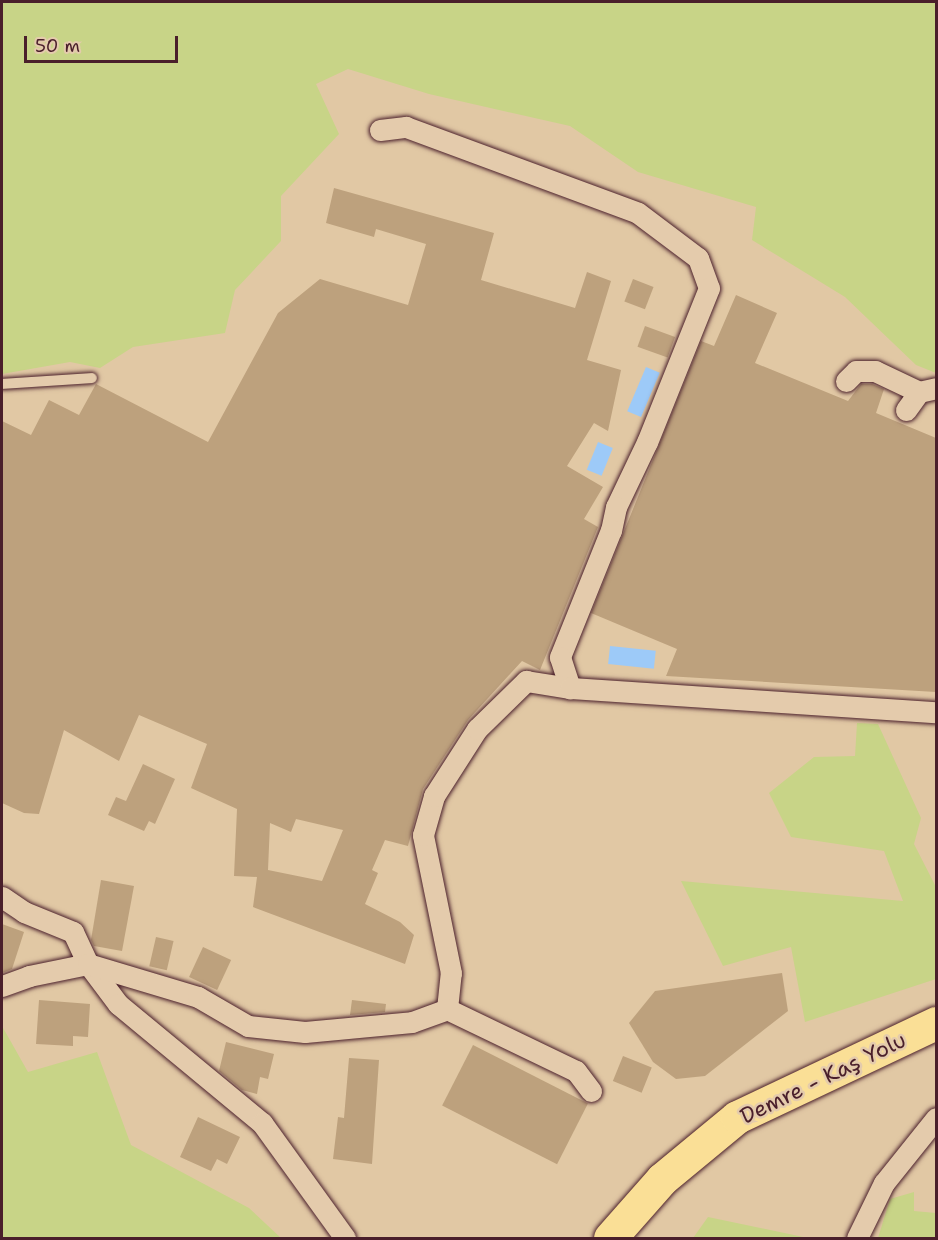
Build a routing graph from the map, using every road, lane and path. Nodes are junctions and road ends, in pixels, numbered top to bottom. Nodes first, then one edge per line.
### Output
1 (380, 130) dead end
2 (92, 378) dead end
3 (846, 381) dead end
4 (2, 384) edge
5 (928, 390) edge
6 (906, 410) dead end
7 (570, 688) junction
8 (936, 712) edge
9 (2, 897) edge
10 (88, 964) junction
11 (2, 986) edge
12 (447, 1009) junction
13 (936, 1023) edge
14 (591, 1091) dead end
15 (936, 1118) edge
16 (345, 1239) edge
17 (610, 1239) edge
18 (857, 1239) edge

1 - 7 street
2 - 4 lane
3 - 5 street
5 - 6 street
7 - 8 street
7 - 12 street
9 - 10 street
10 - 11 street
10 - 12 street
10 - 16 street
12 - 14 street
13 - 17 highway, Demre - Kaş Yolu
15 - 18 street

